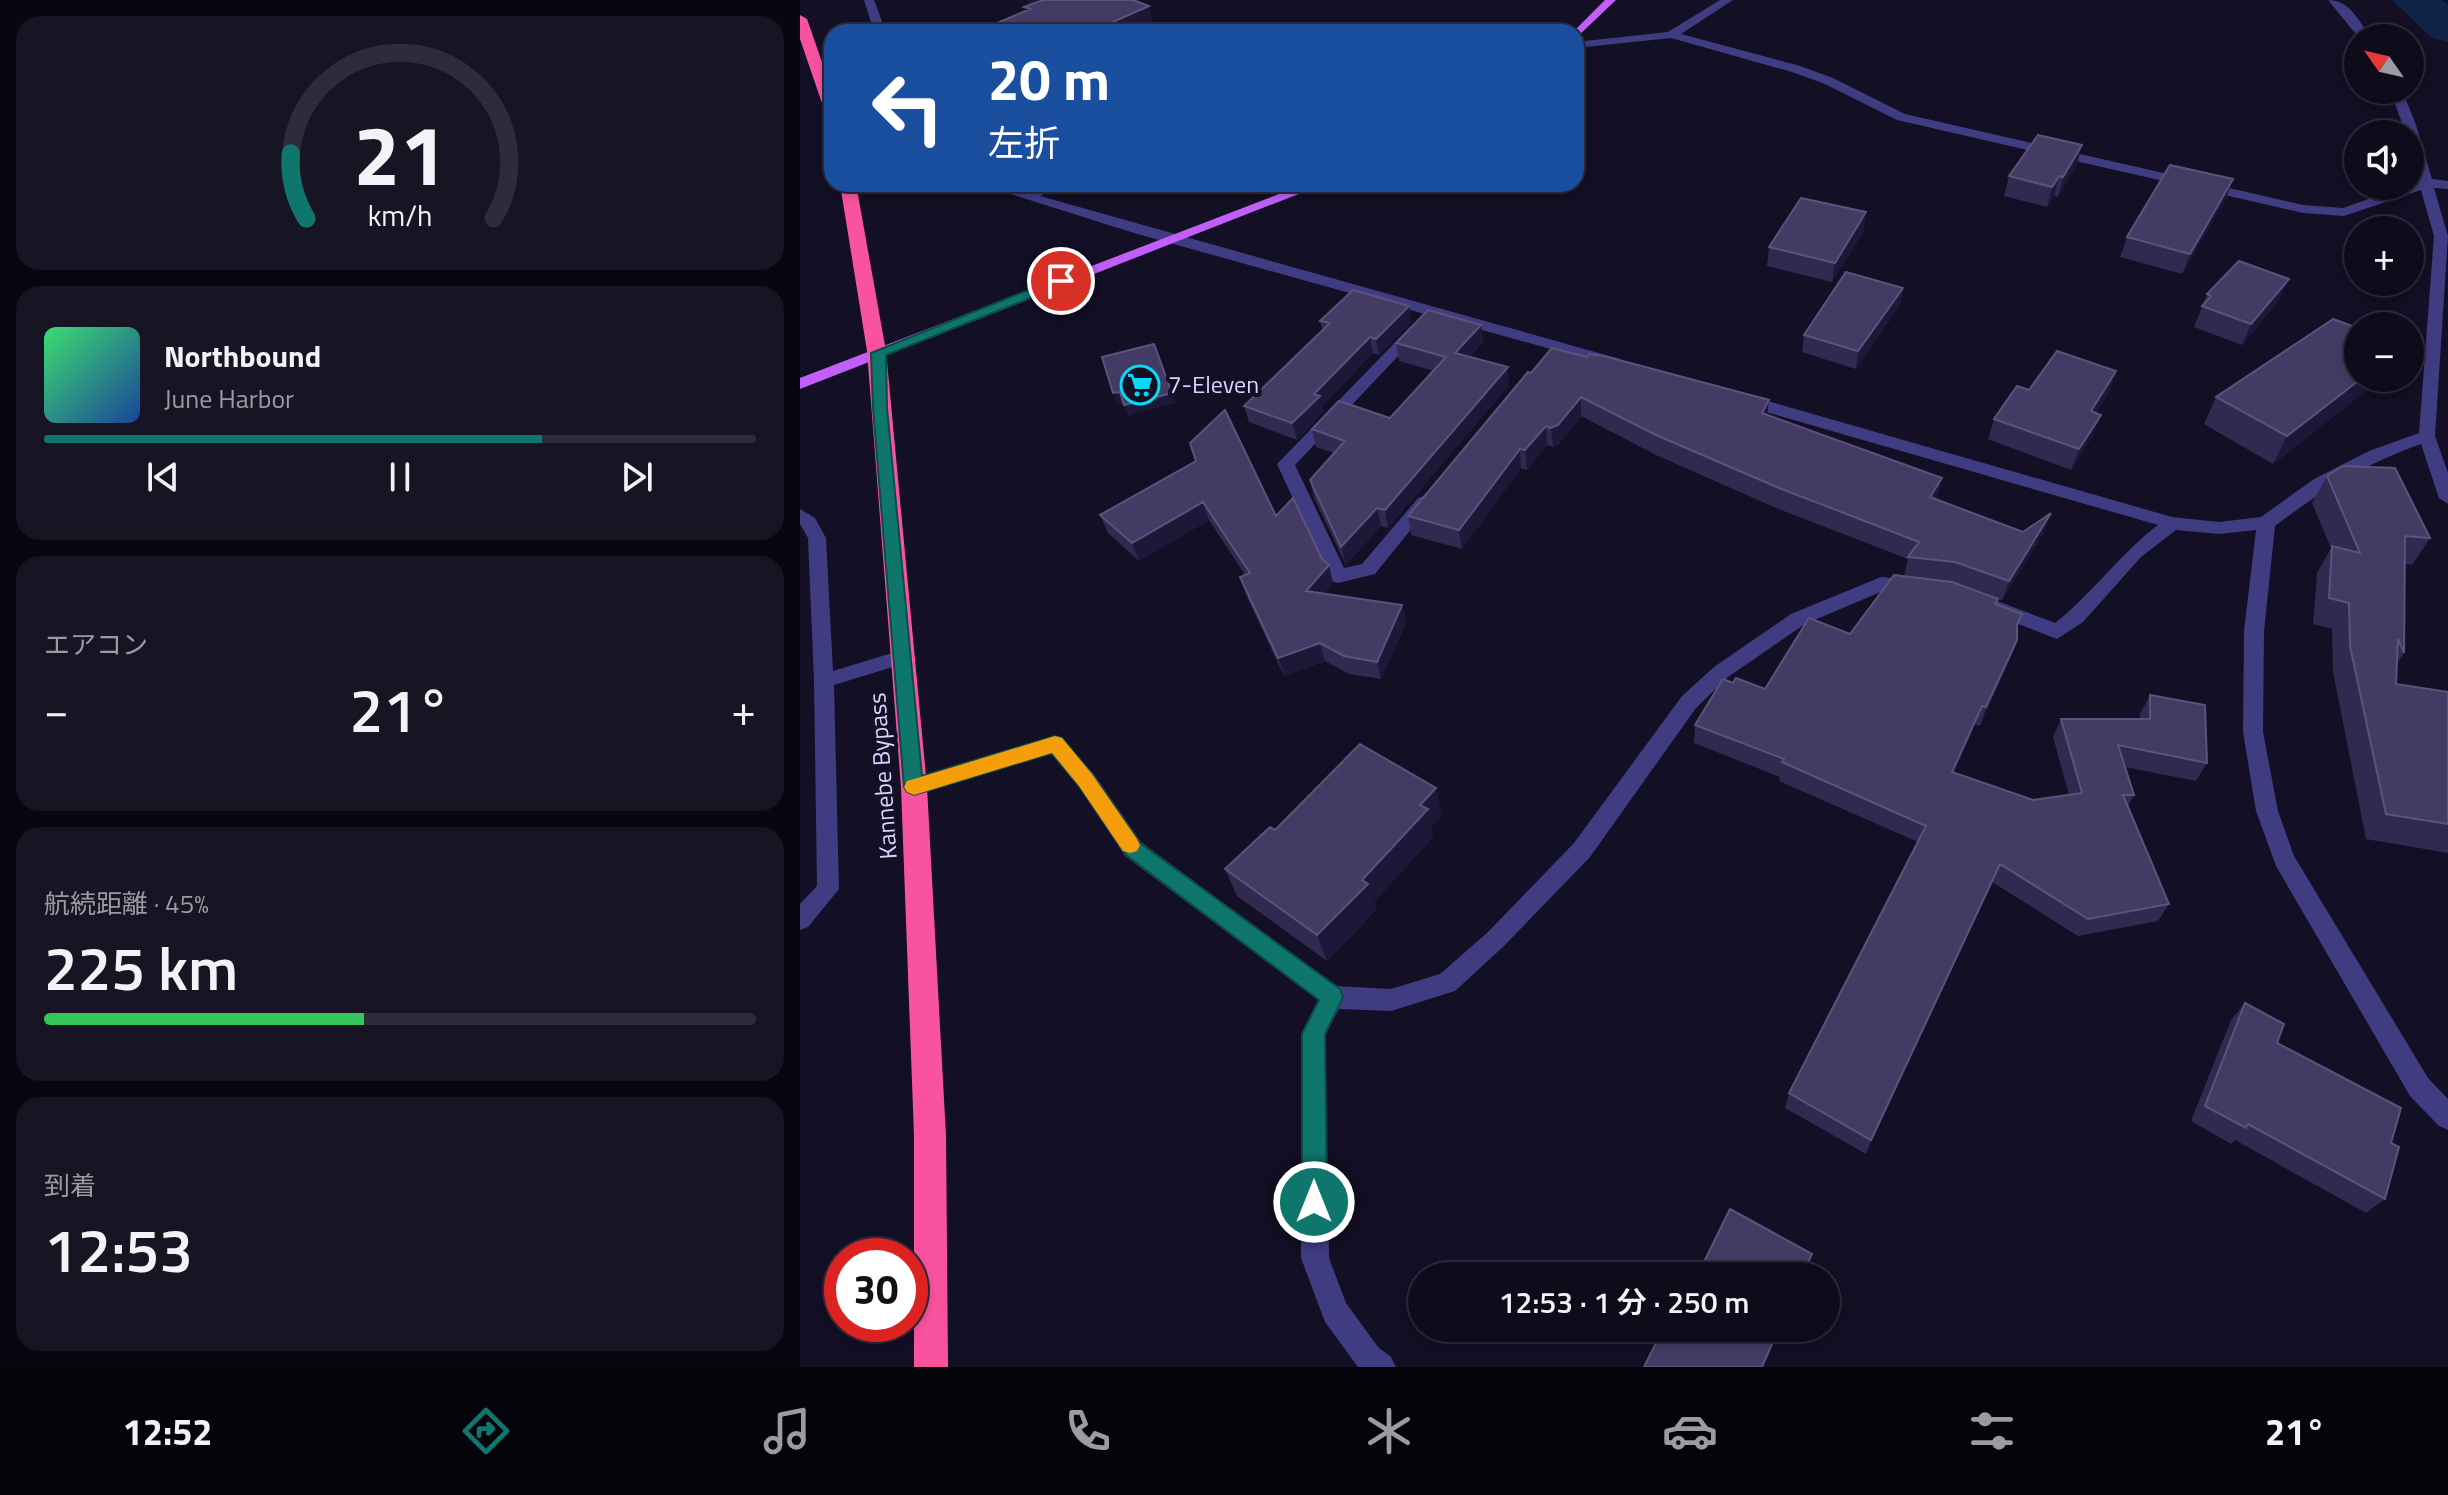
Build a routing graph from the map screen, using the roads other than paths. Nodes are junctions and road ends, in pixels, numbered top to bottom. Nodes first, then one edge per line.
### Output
1 (869, 0) edge
2 (1611, 0) edge
3 (1728, 0) edge
4 (2333, 0) edge
5 (800, 19) edge
6 (877, 24) edge
7 (2355, 24) edge
8 (1584, 27) edge
9 (1671, 35) junction
10 (1584, 44) edge
11 (824, 89) edge
12 (2402, 104) edge
13 (2437, 184) edge
14 (849, 192) edge
15 (1013, 192) edge
16 (1037, 192) edge
17 (1296, 192) edge
18 (1027, 196) junction
19 (1171, 239) junction
20 (1432, 313) junction
21 (879, 353) junction
22 (1630, 367) edge
23 (800, 384) edge
24 (1720, 393) edge
25 (2427, 436) junction
26 (1437, 487) edge
27 (2448, 498) edge
28 (800, 515) edge
29 (2172, 523) junction
30 (2266, 523) junction
31 (1935, 590) edge
32 (1974, 600) edge
33 (902, 657) junction
34 (824, 681) junction
35 (914, 787) junction
36 (800, 920) edge
37 (1332, 997) junction
38 (2448, 1117) edge
39 (931, 1367) edge
40 (1381, 1367) edge

1 - 6 street
2 - 8 main road
3 - 9 street
4 - 7 street
5 - 11 highway
9 - 10 street
9 - 13 street
12 - 13 street
13 - 25 street
14 - 21 highway, Kannebe Bypass
15 - 18 street
16 - 18 street
17 - 19 main road
18 - 19 street
19 - 20 street
19 - 21 main road
20 - 22 street
20 - 26 street
21 - 23 main road
21 - 33 highway, Kannebe Bypass
24 - 29 street
25 - 27 street
25 - 30 street
28 - 34 street
29 - 30 street
29 - 32 street
30 - 38 street
31 - 37 street
33 - 34 street
33 - 35 highway, Kannebe Bypass
34 - 36 street
35 - 37 street
35 - 39 highway, Kannebe Bypass
37 - 40 street

